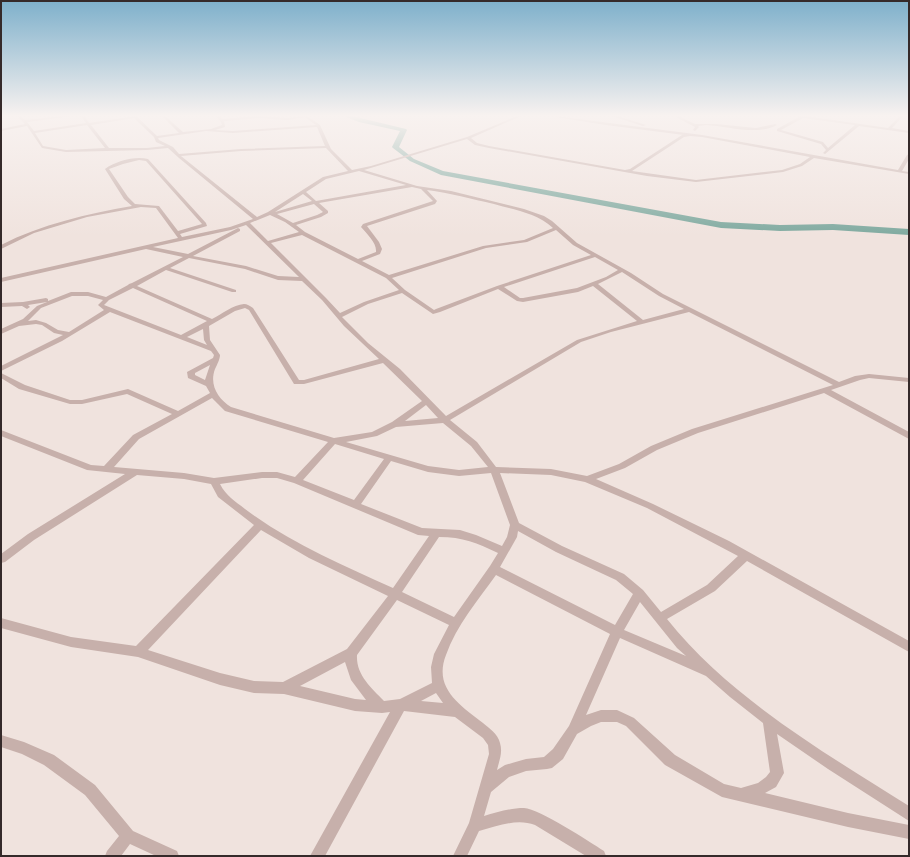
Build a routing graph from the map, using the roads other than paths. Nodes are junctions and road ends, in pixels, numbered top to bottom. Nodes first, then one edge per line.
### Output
1 (179, 156) edge
2 (336, 156) edge
3 (408, 156) edge
4 (540, 156) edge
5 (652, 156) edge
6 (808, 156) edge
7 (821, 156) edge
8 (908, 156) edge
9 (813, 157) junction
10 (819, 158) junction
11 (359, 170) junction
12 (624, 171) junction
13 (900, 171) junction
14 (351, 172) junction
15 (909, 173) edge
16 (411, 185) junction
17 (423, 188) junction
18 (303, 191) junction
19 (317, 202) junction
20 (139, 206) junction
21 (271, 214) junction
22 (257, 219) junction
23 (247, 224) junction
24 (292, 225) junction
25 (557, 228) junction
26 (176, 233) junction
27 (302, 233) junction
28 (181, 239) junction
29 (266, 243) junction
30 (1, 247) edge
31 (145, 247) junction
32 (596, 255) junction
33 (186, 256) junction
34 (358, 261) junction
35 (165, 268) junction
36 (622, 270) junction
37 (388, 277) junction
38 (303, 279) junction
39 (1, 280) edge
40 (594, 284) junction
41 (131, 285) junction
42 (499, 287) junction
43 (403, 290) junction
44 (234, 291) dead end
45 (63, 297) junction
46 (107, 298) junction
47 (23, 304) junction
48 (1, 305) edge
49 (109, 310) junction
50 (688, 310) junction
51 (31, 315) junction
52 (339, 316) junction
53 (642, 322) junction
54 (19, 324) junction
55 (209, 324) junction
56 (1, 332) edge
57 (69, 334) junction
58 (183, 337) junction
59 (216, 354) junction
60 (385, 360) junction
61 (1, 369) edge
62 (1, 375) edge
63 (909, 380) edge
64 (210, 385) junction
65 (839, 385) junction
66 (826, 390) junction
67 (214, 394) junction
68 (426, 401) junction
69 (178, 414) junction
70 (445, 420) junction
71 (395, 424) junction
72 (1, 433) edge
73 (909, 436) edge
74 (333, 441) junction
75 (390, 458) junction
76 (106, 470) junction
77 (494, 470) junction
78 (137, 471) junction
79 (586, 479) junction
80 (214, 481) junction
81 (297, 481) junction
82 (356, 504) junction
83 (515, 525) junction
84 (260, 526) junction
85 (436, 534) junction
86 (504, 551) junction
87 (746, 555) junction
88 (1, 559) edge
89 (494, 569) junction
90 (639, 592) junction
91 (395, 594) junction
92 (660, 618) junction
93 (1, 623) edge
94 (456, 623) junction
95 (617, 632) junction
96 (909, 647) edge
97 (138, 652) junction
98 (351, 653) junction
99 (712, 674) junction
100 (438, 686) junction
101 (284, 688) junction
102 (402, 705) junction
103 (382, 707) junction
104 (457, 711) junction
105 (768, 720) junction
106 (573, 730) junction
107 (1, 741) edge
108 (485, 788) junction
109 (742, 795) junction
110 (909, 814) edge
111 (475, 825) junction
112 (909, 832) edge
113 (128, 836) junction
114 (112, 856) edge
115 (172, 856) edge
116 (317, 856) edge
117 (460, 856) edge
118 (599, 856) edge

1 - 22 street
2 - 14 street
3 - 11 street
4 - 12 street
5 - 12 street
6 - 9 street
7 - 10 street
8 - 13 street
9 - 10 street
9 - 12 street
10 - 13 street
11 - 14 street
11 - 16 street
13 - 15 street
14 - 18 street
16 - 17 street
16 - 19 street
17 - 25 street
17 - 34 street
18 - 19 street
18 - 21 street
19 - 21 street
19 - 24 street
20 - 26 street
20 - 26 street
20 - 30 street
21 - 22 street
21 - 24 street
22 - 23 street
23 - 28 street
23 - 29 street
23 - 33 street
24 - 27 street
25 - 32 street
25 - 37 street
26 - 28 street
27 - 29 street
27 - 34 street
28 - 31 street
29 - 38 street
31 - 33 street
31 - 39 street
32 - 36 street
32 - 42 street
33 - 35 street
33 - 38 street
34 - 37 street
35 - 41 street
35 - 44 street
36 - 40 street
36 - 50 street
37 - 43 street
38 - 52 street
40 - 42 street
40 - 53 street
41 - 46 street
41 - 55 street
42 - 43 street
43 - 52 street
45 - 46 street
45 - 47 street
45 - 51 street
46 - 49 street
47 - 48 street
47 - 51 street
49 - 57 street
49 - 58 street
50 - 53 street
50 - 65 street
51 - 54 street
52 - 60 street
53 - 70 street
54 - 56 street
54 - 57 street
55 - 58 street
55 - 59 street
55 - 60 street
57 - 61 street
58 - 59 street
59 - 64 street
59 - 64 street
60 - 68 street
62 - 69 street
63 - 65 street
64 - 67 street
65 - 66 street
66 - 73 street
66 - 79 street
67 - 69 street
67 - 74 street
68 - 70 street
68 - 71 street
69 - 76 street
70 - 71 street
70 - 77 street
71 - 74 street
72 - 76 street
74 - 75 street
74 - 81 street
75 - 77 street
75 - 82 street
76 - 78 street
77 - 79 street
77 - 83 street
78 - 80 street
78 - 88 street
79 - 87 street
80 - 81 street
80 - 84 street
81 - 82 street
82 - 85 street
83 - 86 street
83 - 90 street
84 - 91 street
84 - 97 street
85 - 86 street
85 - 91 street
86 - 89 street
87 - 92 street
87 - 96 street
89 - 94 street
89 - 95 street
90 - 92 street
90 - 95 street
91 - 94 street
91 - 98 street
92 - 99 street
93 - 97 street
94 - 100 street
95 - 99 street
95 - 106 street
97 - 101 street
98 - 101 street
98 - 103 street
99 - 105 street
100 - 102 street
100 - 104 street
101 - 103 street
102 - 103 street
102 - 104 street
102 - 116 street
104 - 108 street
105 - 109 street
105 - 110 street
106 - 108 street
106 - 109 street
107 - 113 street
108 - 111 street
109 - 112 street
111 - 117 street
111 - 118 street
113 - 114 street
113 - 115 street

